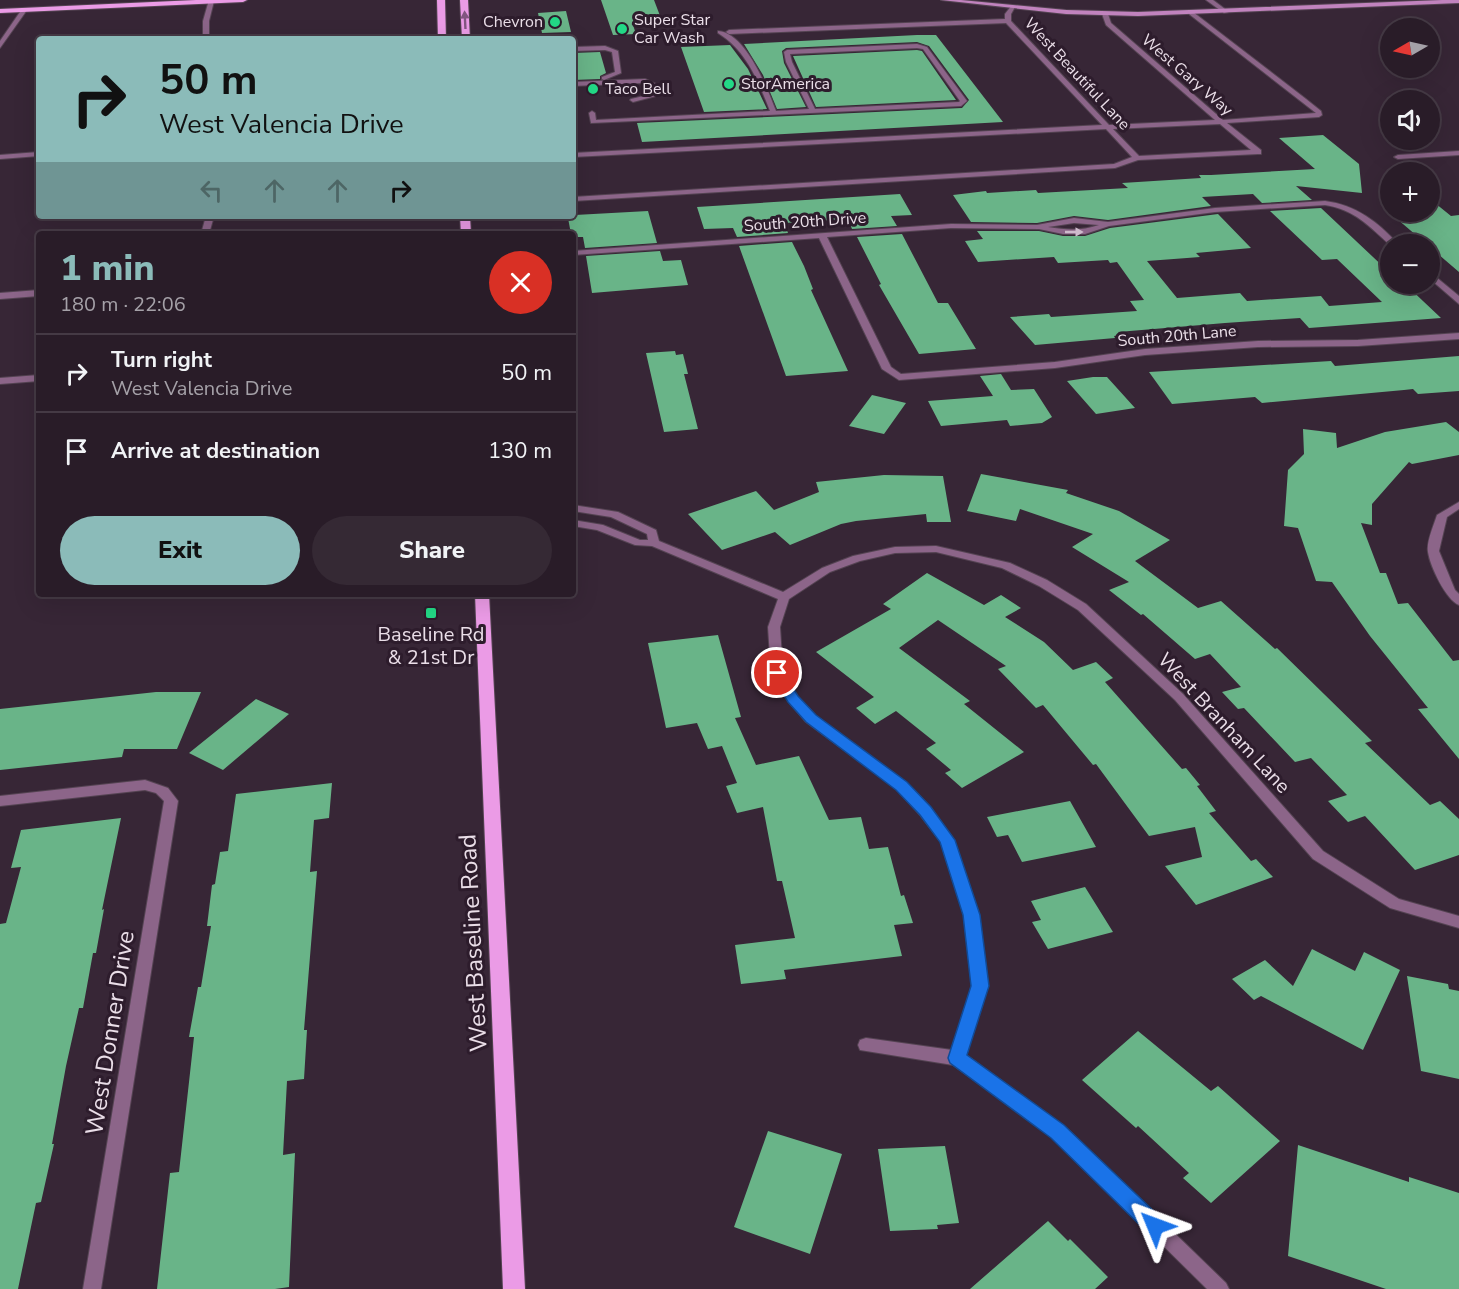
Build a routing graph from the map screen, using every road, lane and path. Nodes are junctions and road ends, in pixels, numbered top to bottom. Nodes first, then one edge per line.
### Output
1 (243, 0) edge
2 (441, 0) edge
3 (464, 0) edge
4 (944, 0) edge
5 (1209, 0) edge
6 (1459, 1) edge
7 (211, 2) edge
8 (1012, 7) junction
9 (24, 10) junction
10 (0, 11) edge
11 (1226, 12) junction
12 (1191, 13) junction
13 (1105, 14) junction
14 (1008, 21) junction
15 (729, 32) dead end
16 (720, 33) dead end
17 (206, 36) edge
18 (442, 36) edge
19 (466, 36) edge
20 (0, 46) edge
21 (576, 49) edge
22 (633, 81) junction
23 (576, 82) edge
24 (576, 82) edge
25 (646, 98) junction
26 (633, 100) dead end
27 (813, 111) junction
28 (592, 113) dead end
29 (774, 113) junction
30 (1221, 122) junction
31 (1108, 126) junction
32 (1459, 153) edge
33 (36, 154) edge
34 (576, 155) edge
35 (0, 157) edge
36 (1398, 157) dead end
37 (1137, 158) junction
38 (576, 199) edge
39 (1108, 224) junction
40 (1039, 227) junction
41 (1382, 234) edge
42 (822, 236) junction
43 (576, 253) edge
44 (1440, 284) edge
45 (36, 293) edge
46 (0, 296) edge
47 (1459, 301) edge
48 (1459, 336) edge
49 (36, 378) edge
50 (0, 381) edge
51 (1459, 506) edge
52 (576, 508) edge
53 (614, 514) junction
54 (576, 523) edge
55 (599, 527) junction
56 (654, 543) junction
57 (482, 597) edge
58 (784, 597) junction
59 (1459, 601) edge
60 (0, 801) edge
61 (1459, 922) edge
62 (866, 1045) dead end
63 (957, 1058) junction
64 (92, 1289) edge
65 (514, 1289) edge
66 (1220, 1289) edge

1 - 7 main road
2 - 18 main road
19 -> 3 main road
4 - 8 main road
5 - 11 street
6 - 11 main road
7 - 9 main road
7 - 17 street
8 - 13 main road
8 - 14 street, West Beautiful Lane
9 - 10 main road
9 - 20 street
11 - 12 main road
12 - 13 main road
12 - 30 street
13 - 30 street, West Gary Way
14 - 15 street
14 - 31 street, West Beautiful Lane
16 - 29 street
21 - 23 street
22 - 24 street
22 - 25 street
22 - 25 street
25 - 26 street
27 - 27 street
27 - 29 street
28 - 29 street
30 - 31 street
30 - 37 street, West Gary Way
31 - 34 street
31 - 37 street, West Beautiful Lane
32 - 36 street
33 - 35 street
37 - 38 street
39 - 40 street, South 20th Drive
40 -> 39 street, South 20th Drive
39 - 41 street, South 20th Drive
40 - 42 street, South 20th Drive
42 - 43 street, South 20th Drive
42 - 48 street, South 20th Lane
44 - 47 street
45 - 46 street
49 - 50 street
51 - 59 street
52 - 53 street
53 - 55 street
53 - 56 street
54 - 55 street
55 - 56 street
56 - 58 street
57 - 65 main road, West Baseline Road
58 - 61 street, West Branham Lane
58 - 63 street
60 - 64 street, West Donner Drive
62 - 63 street
63 - 66 street

